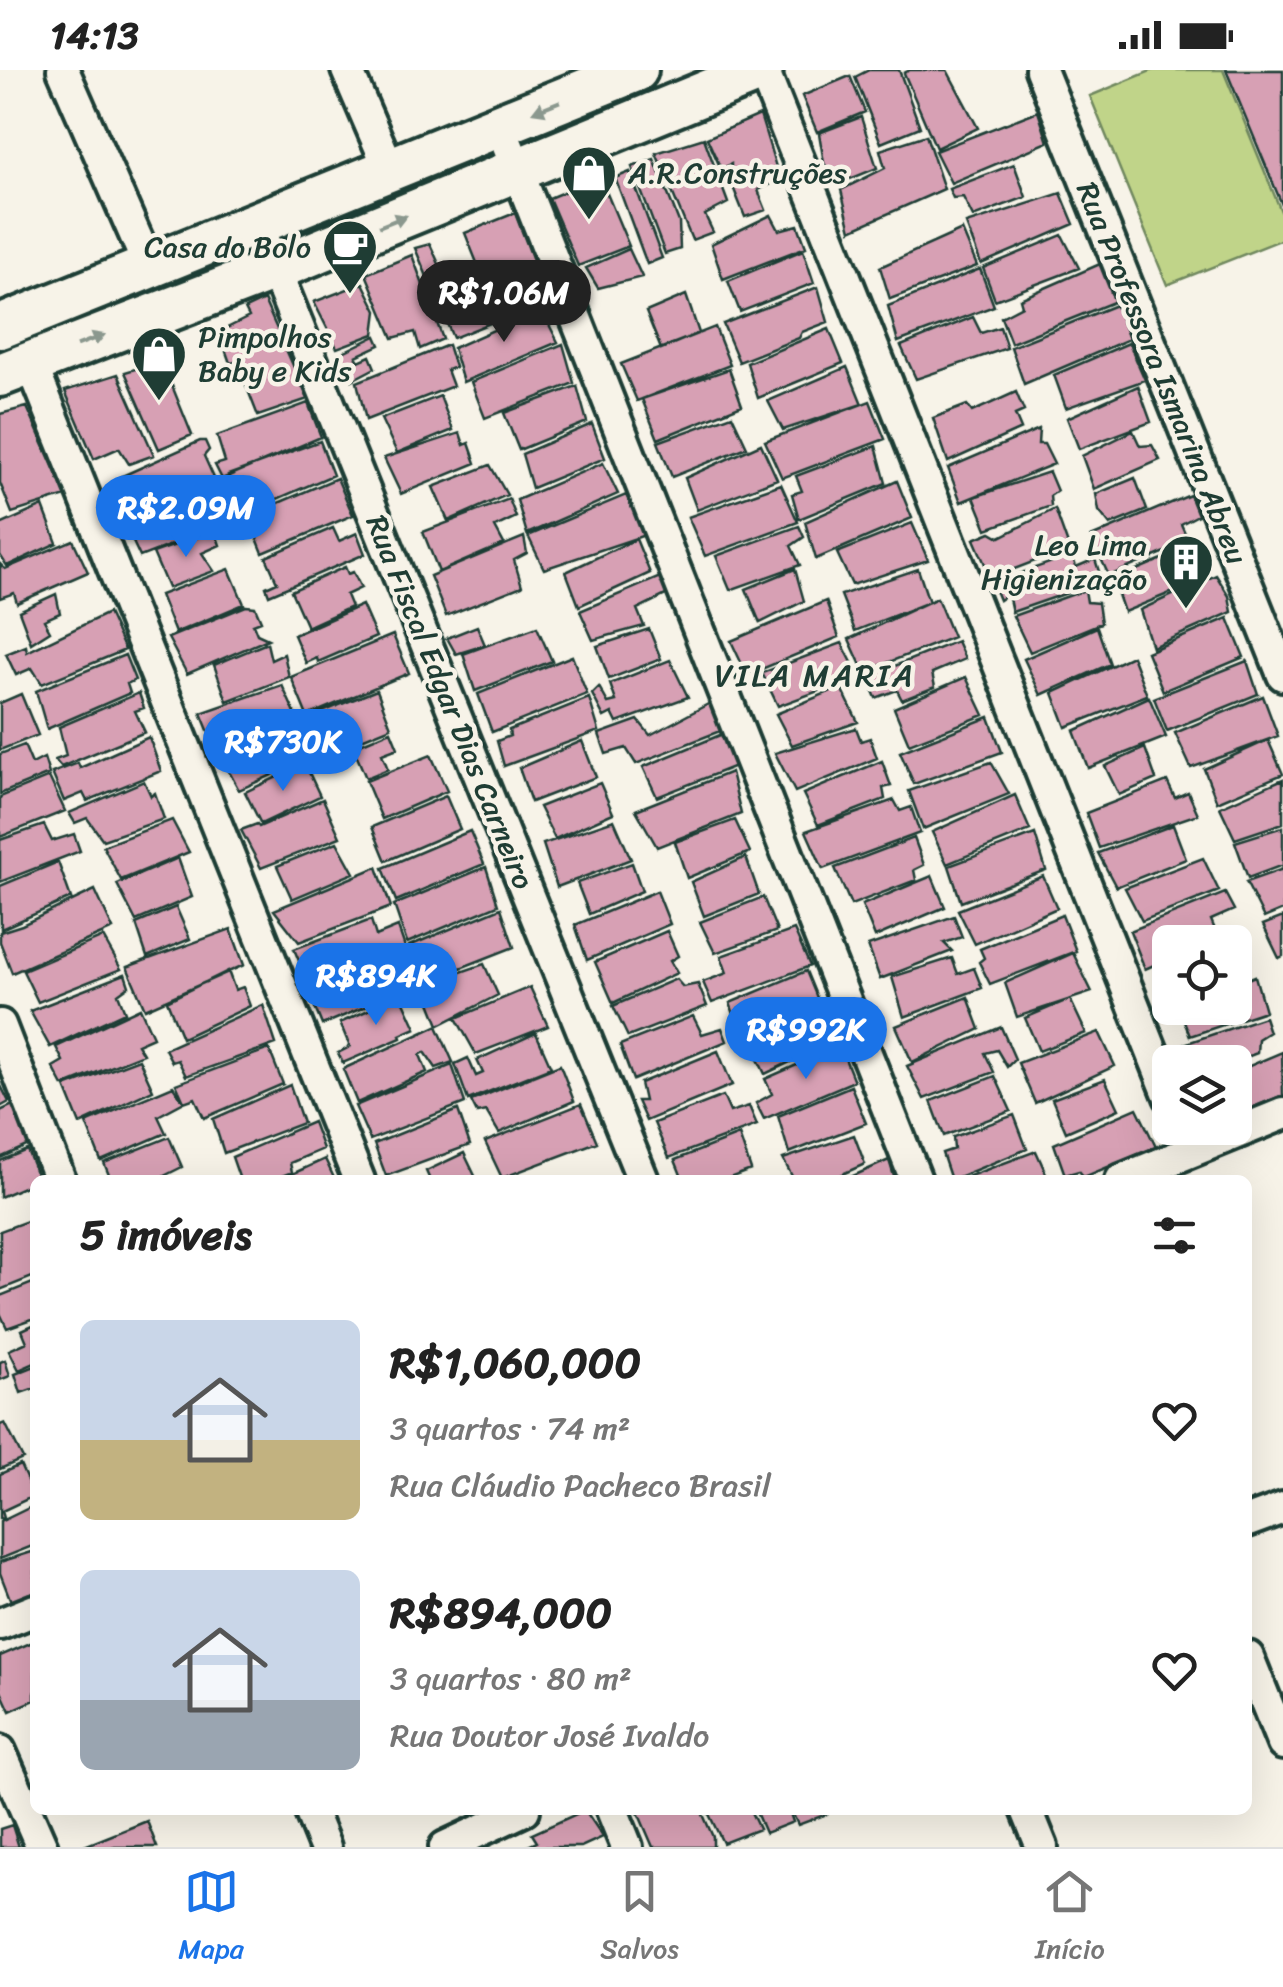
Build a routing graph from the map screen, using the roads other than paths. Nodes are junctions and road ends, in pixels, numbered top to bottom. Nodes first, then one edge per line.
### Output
1 (63, 70) edge
2 (347, 70) edge
3 (762, 70) edge
4 (1041, 70) edge
5 (626, 72) edge
6 (500, 126) junction
7 (519, 169) junction
8 (390, 170) junction
9 (257, 224) junction
10 (275, 268) junction
11 (150, 269) junction
12 (0, 327) edge
13 (16, 369) edge
14 (1283, 676) edge
15 (0, 1025) edge
16 (1152, 1052) edge
17 (1283, 1114) edge
18 (1252, 1122) edge
19 (1179, 1145) edge
20 (58, 1175) edge
21 (357, 1175) edge
22 (641, 1175) edge
23 (914, 1175) edge
24 (1128, 1175) edge
25 (1283, 1508) edge
26 (1252, 1520) edge
27 (30, 1612) edge
28 (0, 1624) edge
29 (1252, 1668) edge
30 (1283, 1744) edge
31 (0, 1752) edge
32 (8, 1793) edge
33 (312, 1815) edge
34 (513, 1815) edge
35 (614, 1815) edge
36 (1029, 1815) edge
37 (42, 1847) edge
38 (325, 1847) edge
39 (444, 1847) edge
40 (626, 1847) edge
41 (1042, 1847) edge

1 - 11 street
2 - 8 street
3 - 7 main road
3 - 16 street
4 - 14 street, Rua Professora Ismarina Abreu
5 -> 6 main road
6 - 7 street
6 - 8 main road
10 -> 7 main road
7 - 23 street
8 - 9 main road
9 - 10 street, Rua Fiscal Edgar Dias Carneiro
9 - 11 main road
13 -> 10 main road
10 - 22 street, Rua Fiscal Edgar Dias Carneiro
11 - 12 main road
13 - 21 street
15 - 20 street
17 - 18 street
19 - 24 street
25 - 26 street
27 - 28 street
29 - 30 street
31 - 32 street
32 - 37 street
33 - 38 street
34 - 39 street
35 - 40 street
36 - 41 street

